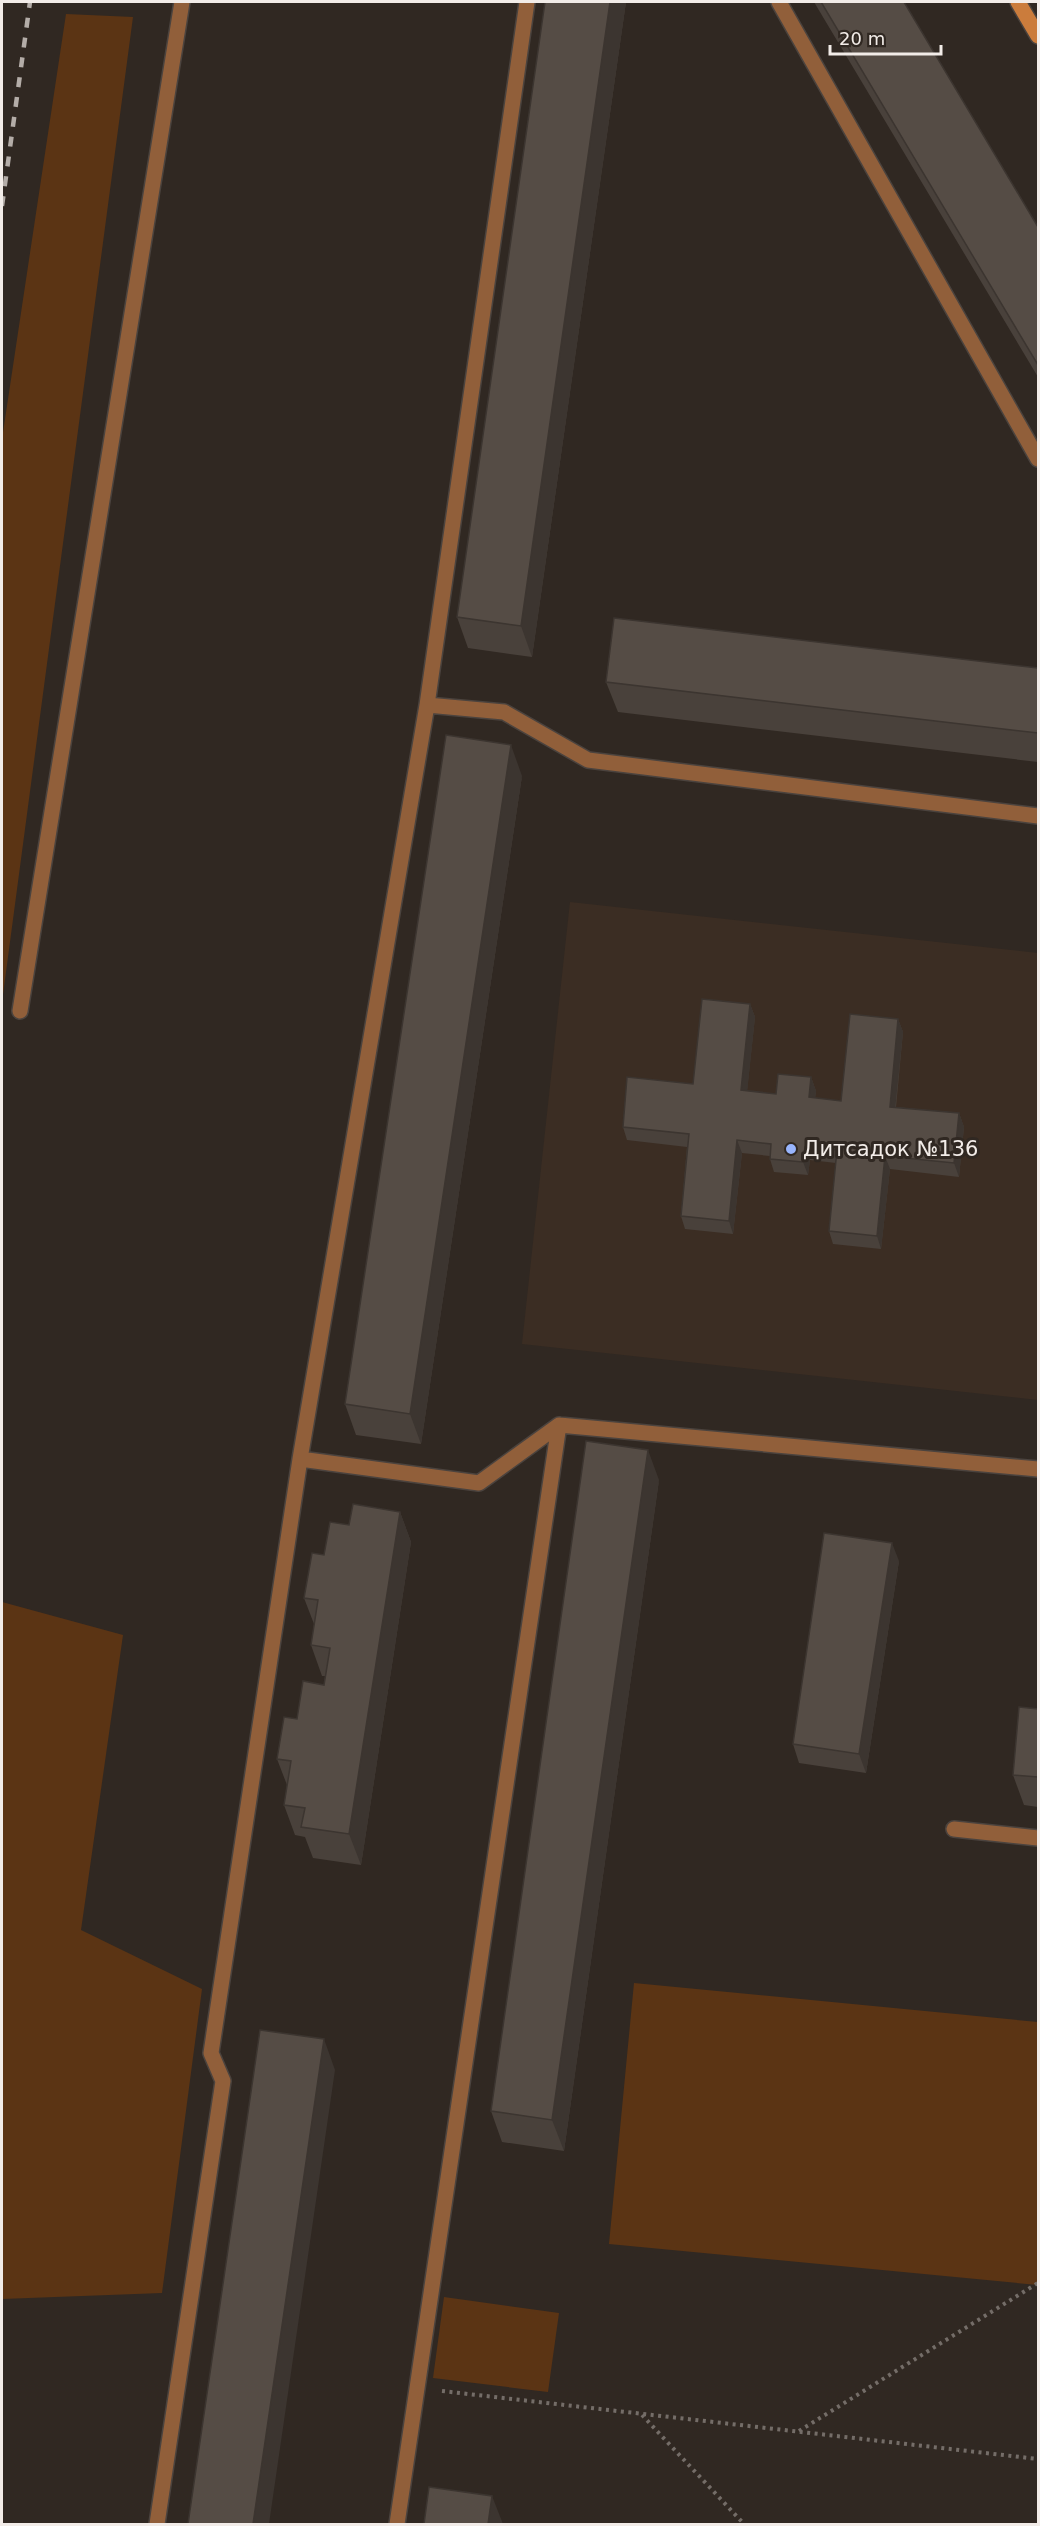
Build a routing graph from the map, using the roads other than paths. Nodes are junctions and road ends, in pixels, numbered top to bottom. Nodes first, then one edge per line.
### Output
1 (182, 2) edge
2 (527, 2) edge
3 (779, 2) edge
4 (1018, 2) edge
5 (1038, 36) edge
6 (1038, 459) edge
7 (427, 705) junction
8 (1038, 816) edge
9 (20, 1011) dead end
10 (559, 1425) junction
11 (300, 1459) junction
12 (1038, 1468) edge
13 (954, 1829) dead end
14 (1038, 1839) edge
15 (157, 2524) edge
16 (397, 2524) edge

1 - 9 lane
2 - 7 lane
3 - 6 lane
4 - 5 main road
7 - 8 lane
7 - 11 lane
10 - 11 lane
10 - 12 lane
10 - 16 lane
11 - 15 lane
13 - 14 lane

